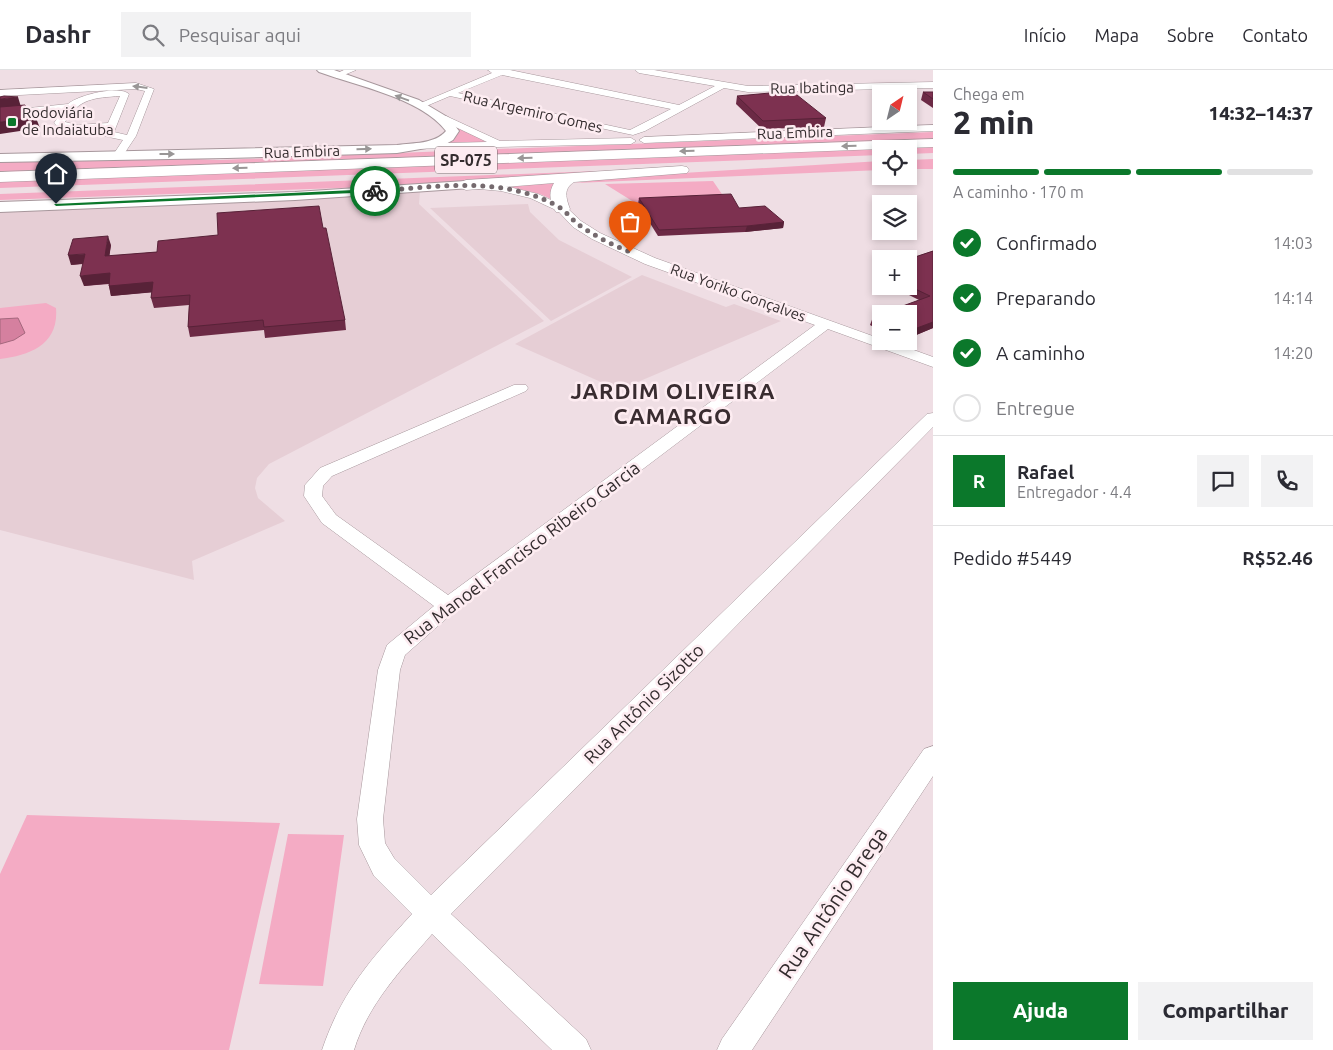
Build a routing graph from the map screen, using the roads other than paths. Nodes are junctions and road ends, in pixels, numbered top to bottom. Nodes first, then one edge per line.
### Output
1 (323, 70) edge
2 (352, 70) edge
3 (640, 70) edge
4 (686, 70) edge
5 (500, 71) edge
6 (337, 75) junction
7 (674, 77) junction
8 (933, 85) edge
9 (721, 86) junction
10 (0, 93) edge
11 (451, 94) junction
12 (421, 105) junction
13 (71, 106) junction
14 (678, 108) junction
15 (0, 114) edge
16 (446, 119) junction
17 (110, 126) junction
18 (933, 128) edge
19 (632, 134) junction
20 (129, 138) junction
21 (933, 143) edge
22 (504, 144) junction
23 (409, 148) junction
24 (118, 155) junction
25 (933, 156) edge
26 (917, 157) edge
27 (0, 158) edge
28 (872, 158) edge
29 (700, 169) dead end
30 (574, 176) junction
31 (0, 177) edge
32 (466, 185) junction
33 (0, 191) edge
34 (0, 207) edge
35 (562, 208) junction
36 (826, 324) junction
37 (933, 362) edge
38 (520, 388) dead end
39 (933, 418) edge
40 (448, 606) junction
41 (933, 756) edge
42 (431, 914) junction
43 (338, 1050) edge
44 (575, 1050) edge
45 (733, 1050) edge

1 - 6 main road
2 - 6 street
3 - 7 street, Rua Ibatinga
4 - 7 street
5 - 11 street
5 - 14 street
12 -> 6 main road
7 - 9 street, Rua Ibatinga
8 - 9 street, Rua Ibatinga
9 - 14 street
20 -> 10 street
11 - 12 street
11 - 19 street, Rua Argemiro Gomes
12 - 16 main road
13 - 15 street
13 - 17 street
13 - 17 street
14 - 19 street
16 - 22 street
16 - 23 main road
17 - 20 street
18 - 19 street, Rua Embira
19 - 22 street, Rua Embira
20 - 24 street
21 -> 31 highway, SP-075
22 - 23 street, Rua Embira
24 -> 23 main road, Rua Embira
24 - 27 main road, Rua Embira
25 - 26 highway
28 - 33 highway, SP-075
29 - 30 highway
30 - 32 highway
30 - 35 highway
32 - 34 main road
32 - 35 street, Rua Yoriko Gonçalves
35 - 36 street, Rua Yoriko Gonçalves
36 - 37 street, Rua Yoriko Gonçalves
36 - 40 street, Rua Manoel Francisco Ribeiro Garcia
38 - 40 street
39 - 42 street, Rua Antônio Sizotto
40 - 42 street, Rua Manoel Francisco Ribeiro Garcia
41 - 45 street, Rua Antônio Brega
42 - 43 street, Rua Antônio Sizotto
42 - 44 street, Rua Manoel Francisco Ribeiro Garcia

